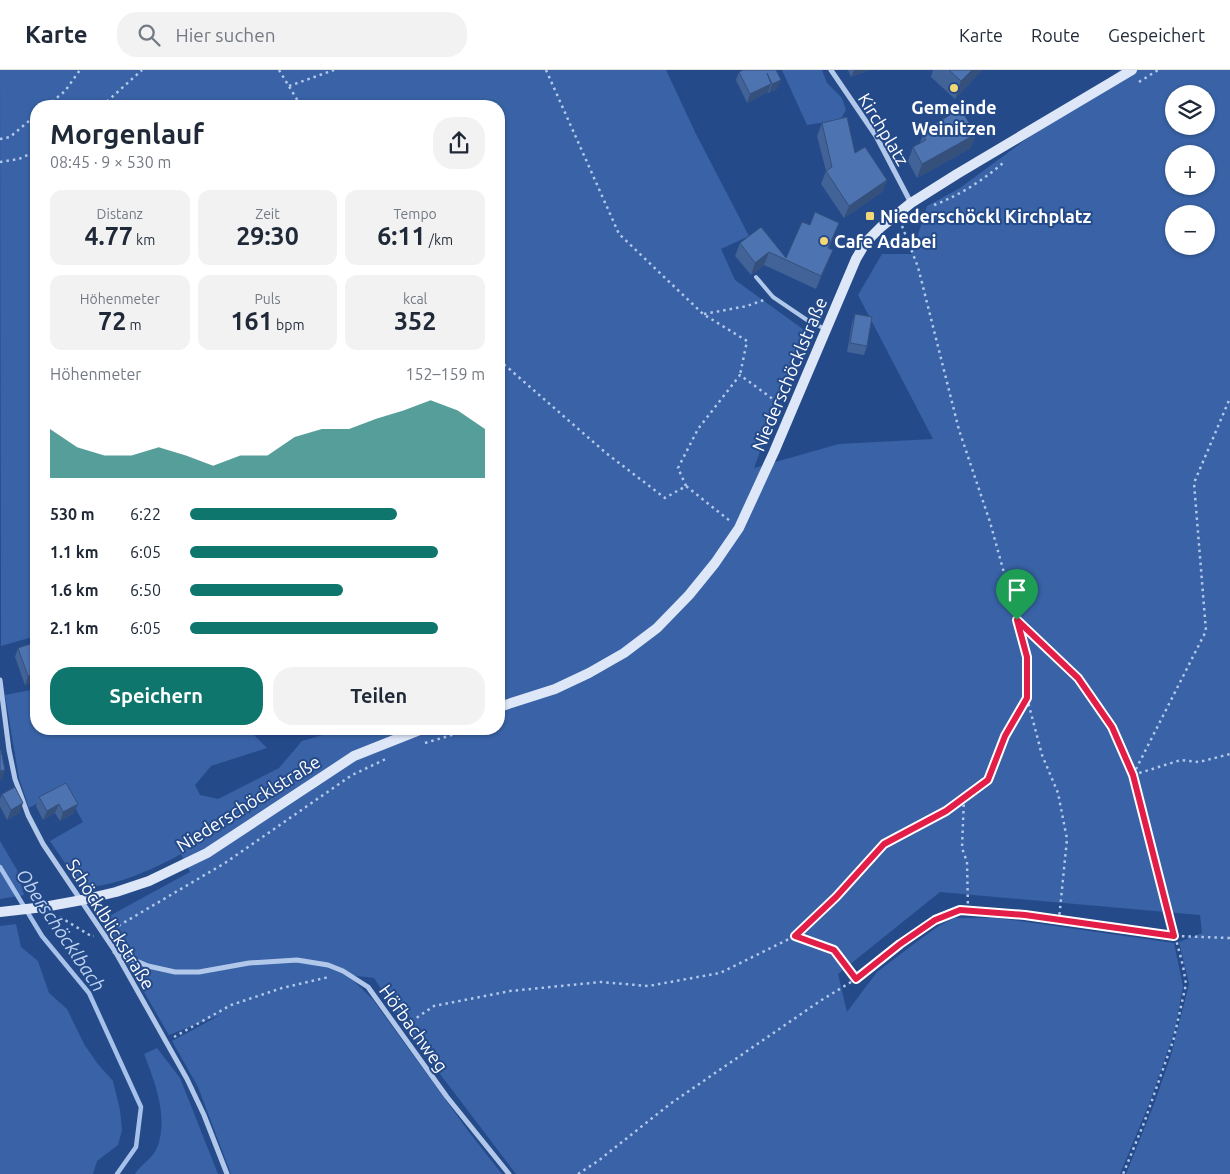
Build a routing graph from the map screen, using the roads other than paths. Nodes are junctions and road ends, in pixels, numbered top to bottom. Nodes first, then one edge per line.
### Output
1 (831, 70) edge
2 (1132, 70) edge
3 (911, 203) junction
4 (756, 276) dead end
5 (826, 330) junction
6 (0, 680) edge
7 (505, 705) edge
8 (407, 735) edge
9 (82, 900) junction
10 (0, 912) edge
11 (115, 951) junction
12 (227, 1174) edge
13 (509, 1174) edge

1 - 3 street, Kirchplatz
2 - 3 main road, Niederschöcklstraße
3 - 5 main road, Niederschöcklstraße
4 - 5 lane
5 - 7 main road, Niederschöcklstraße
6 - 9 street, Schöcklblickstraße
8 - 9 main road, Niederschöcklstraße
9 - 10 main road, Niederschöcklstraße
9 - 11 street, Schöcklblickstraße
11 - 12 street, Schöcklblickstraße
11 - 13 street, Höfbachweg

